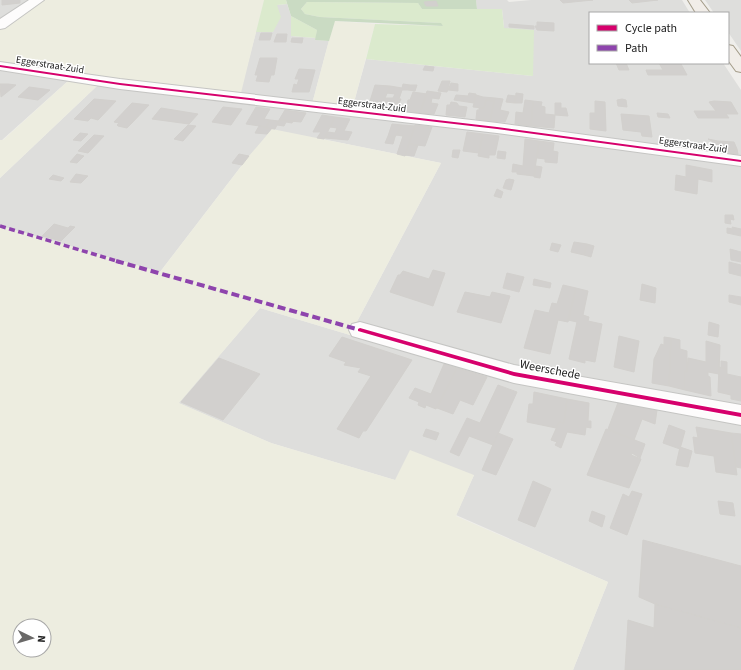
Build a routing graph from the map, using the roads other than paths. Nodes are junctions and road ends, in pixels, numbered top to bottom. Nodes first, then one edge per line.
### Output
1 (38, 0) edge
2 (694, 0) edge
3 (702, 12) edge
4 (0, 25) edge
5 (729, 50) edge
6 (0, 66) edge
7 (741, 68) edge
8 (741, 161) edge
9 (360, 330) dead end
10 (741, 415) edge

1 - 4 street
2 - 3 main road
5 - 7 main road
6 - 8 street, Eggerstraat-Zuid
9 - 10 street, Weerschede

